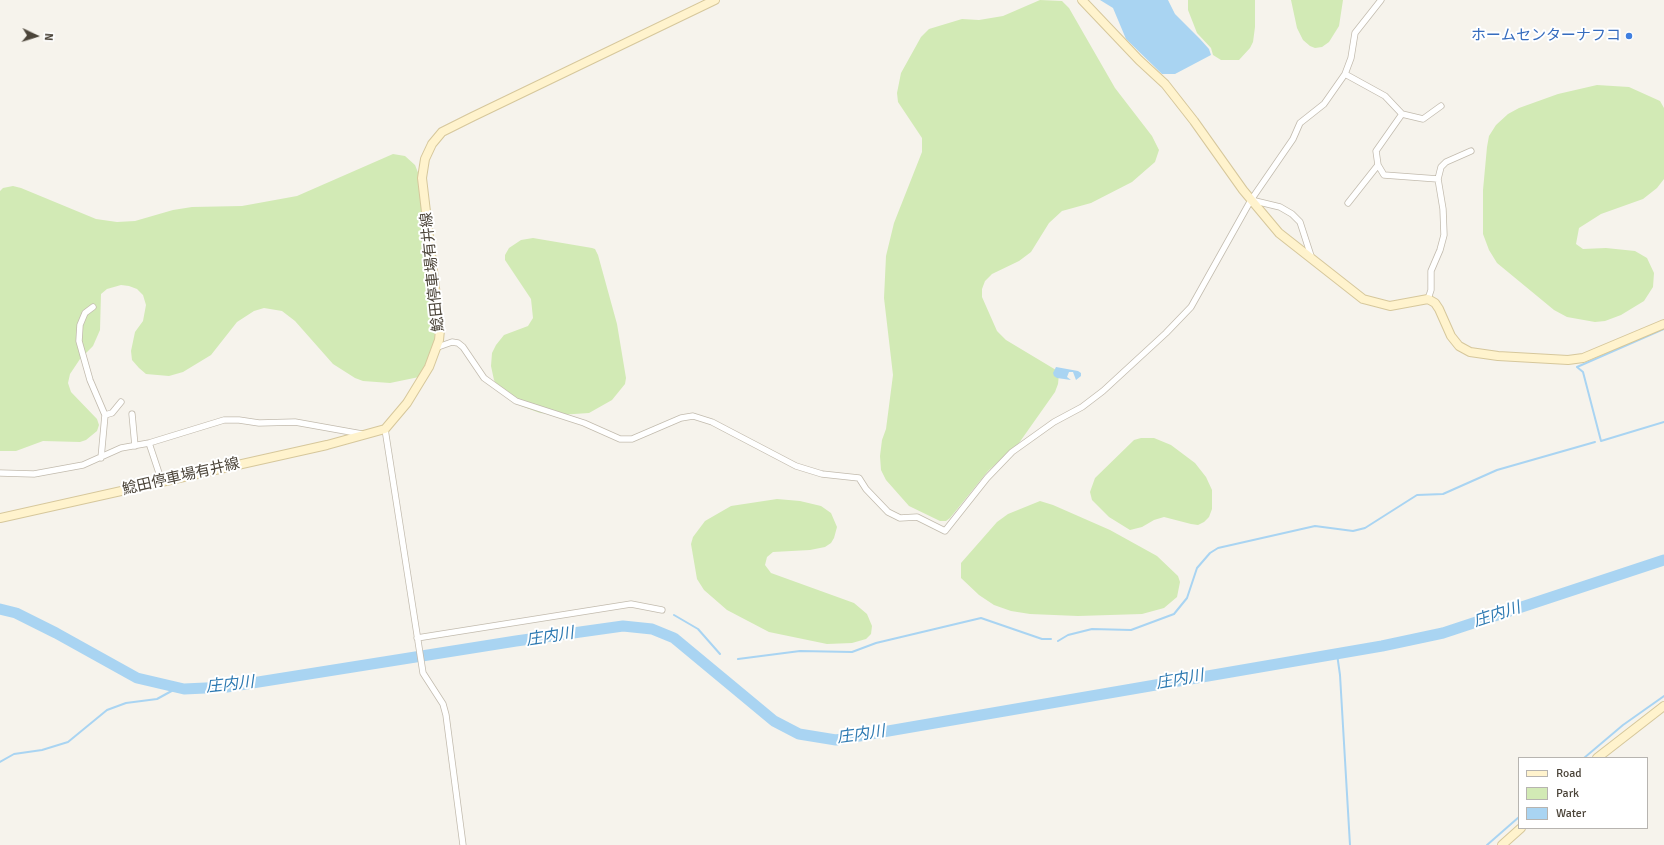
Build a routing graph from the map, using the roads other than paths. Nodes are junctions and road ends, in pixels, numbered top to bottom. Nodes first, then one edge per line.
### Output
1 (715, 0) edge
2 (1082, 0) edge
3 (1380, 0) edge
4 (1345, 74) junction
5 (1441, 106) dead end
6 (1402, 114) junction
7 (1471, 151) dead end
8 (1378, 165) junction
9 (1438, 179) junction
10 (1251, 200) junction
11 (1348, 203) dead end
12 (1312, 259) junction
13 (1428, 299) junction
14 (93, 307) dead end
15 (1664, 324) edge
16 (438, 347) junction
17 (121, 402) dead end
18 (132, 414) dead end
19 (105, 415) junction
20 (385, 429) junction
21 (368, 434) junction
22 (149, 443) junction
23 (135, 446) junction
24 (101, 458) junction
25 (0, 473) edge
26 (162, 482) junction
27 (0, 518) edge
28 (662, 610) dead end
29 (418, 639) junction
30 (1664, 706) edge
31 (1598, 757) edge
32 (1520, 829) edge
33 (463, 845) edge
34 (1502, 845) edge

1 - 16 main road, 鯰田停車場有井線
2 - 10 main road
3 - 4 street
4 - 6 street
4 - 10 street
5 - 6 street
6 - 8 street
7 - 9 street
8 - 9 street
8 - 11 street
9 - 13 street
10 - 12 main road
10 - 12 street
10 - 16 street
12 - 13 main road
13 - 15 main road
14 - 19 street
16 - 20 main road, 鯰田停車場有井線
17 - 19 street
18 - 23 street
19 - 24 street
20 - 21 main road, 鯰田停車場有井線
20 - 29 street
21 - 22 street
21 - 26 main road, 鯰田停車場有井線
22 - 23 street
22 - 26 street
23 - 24 street
24 - 25 street
26 - 27 main road, 鯰田停車場有井線
28 - 29 street
29 - 33 street
30 - 31 main road
32 - 34 main road

